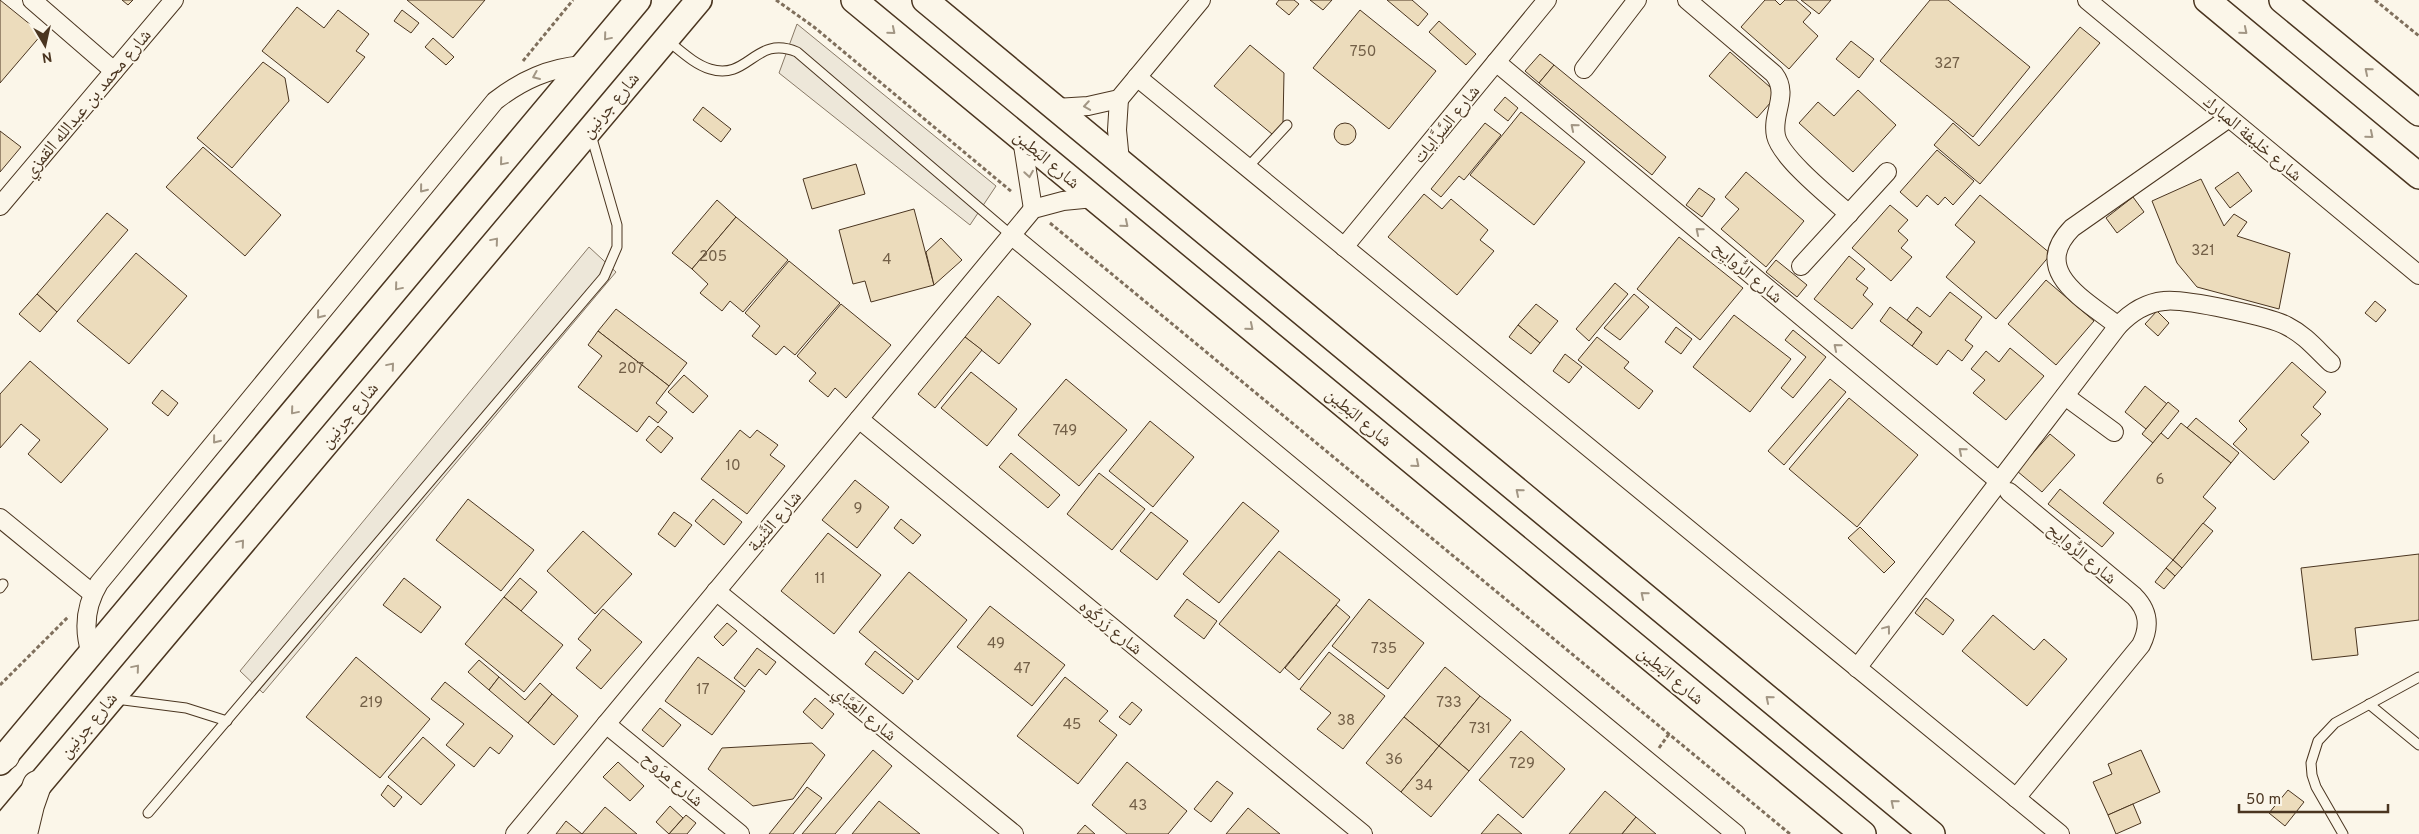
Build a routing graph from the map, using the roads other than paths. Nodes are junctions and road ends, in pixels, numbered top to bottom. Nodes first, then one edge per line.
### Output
1 (32, 0) edge
2 (174, 0) edge
3 (638, 0) edge
4 (854, 0) edge
5 (925, 0) edge
6 (1202, 0) edge
7 (1547, 0) edge
8 (1637, 0) edge
9 (1687, 0) edge
10 (2087, 0) edge
11 (2207, 0) edge
12 (2282, 0) edge
13 (699, 1) edge
14 (666, 40) junction
15 (1496, 62) junction
16 (584, 66) junction
17 (1584, 69) dead end
18 (114, 71) junction
19 (1137, 77) junction
20 (1119, 99) junction
21 (1056, 108) junction
22 (2419, 113) edge
23 (2229, 118) junction
24 (1287, 125) dead end
25 (589, 130) junction
26 (1022, 139) junction
27 (1120, 161) junction
28 (1247, 168) junction
29 (1887, 172) dead end
30 (2419, 176) edge
31 (1094, 198) junction
32 (0, 205) edge
33 (1033, 209) junction
34 (1848, 214) junction
35 (1011, 235) junction
36 (1344, 247) junction
37 (1801, 266) dead end
38 (2419, 275) edge
39 (2118, 326) junction
40 (2331, 364) dead end
41 (2065, 396) junction
42 (859, 419) junction
43 (2114, 432) dead end
44 (2004, 487) junction
45 (0, 518) edge
46 (716, 591) junction
47 (93, 594) junction
48 (91, 654) junction
49 (1857, 668) junction
50 (2419, 677) edge
51 (110, 698) junction
52 (2369, 704) junction
53 (227, 721) junction
54 (606, 724) junction
55 (2419, 744) edge
56 (2, 759) edge
57 (37, 785) junction
58 (2016, 798) junction
59 (148, 813) dead end
60 (0, 831) edge
61 (23, 834) edge
62 (515, 834) edge
63 (740, 834) edge
64 (1014, 834) edge
65 (1363, 834) edge
66 (1736, 834) edge
67 (1864, 834) edge
68 (1932, 834) edge
69 (2060, 834) edge
70 (2343, 834) edge

1 - 18 street
2 - 18 street, شارع محمد بن عبدالله القمزي
3 -> 16 main road
4 -> 26 main road, شارع البَطِين
5 - 21 main road
6 - 19 street
7 - 15 street, شارع السَّرَّايات
8 - 17 street
9 - 34 street
10 - 23 street, شارع خليفة المبارك
11 -> 30 main road
22 -> 12 main road
13 - 14 main road, شارع جرنين
14 - 25 main road, شارع جرنين
14 - 35 lane
15 - 36 street, شارع السَّرَّايات
44 -> 15 street, شارع الرُّوايِح
16 -> 47 street
16 -> 48 main road
18 - 32 street, شارع محمد بن عبدالله القمزي
19 - 20 street
19 - 28 street
20 -> 21 street
20 - 27 street
21 - 27 main road
23 - 38 street, شارع خليفة المبارك
23 - 39 street
24 - 28 lane
51 -> 25 main road, شارع جرنين
25 - 53 lane
26 - 31 main road, شارع البَطِين
26 -> 33 street
68 -> 27 main road
28 - 36 street
29 - 34 street
31 - 33 street
31 -> 67 main road, شارع البَطِين
33 - 35 street, شارع الثَّنية
34 - 37 street
35 - 42 street, شارع الثَّنية
35 - 66 street
36 - 49 street
39 - 40 street
39 - 41 street
41 - 43 street
41 - 44 street
42 - 46 street, شارع الثَّنية
42 - 65 street, شارع زَركُوه
49 -> 44 street
44 - 58 street, شارع الرُّوايِح
45 - 47 street
46 - 54 street, شارع الثَّنية
46 - 64 street, شارع العَيَّاي
47 - 48 street
48 - 56 main road
49 - 58 street
50 - 52 lane
51 - 53 lane
51 - 57 main road, شارع جرنين
52 - 55 lane
52 - 70 lane
53 - 59 lane
54 - 62 street, شارع الثَّنية
54 - 63 street, شارع مرَوح
57 - 60 main road, شارع جرنين
57 - 61 highway
58 - 69 street

